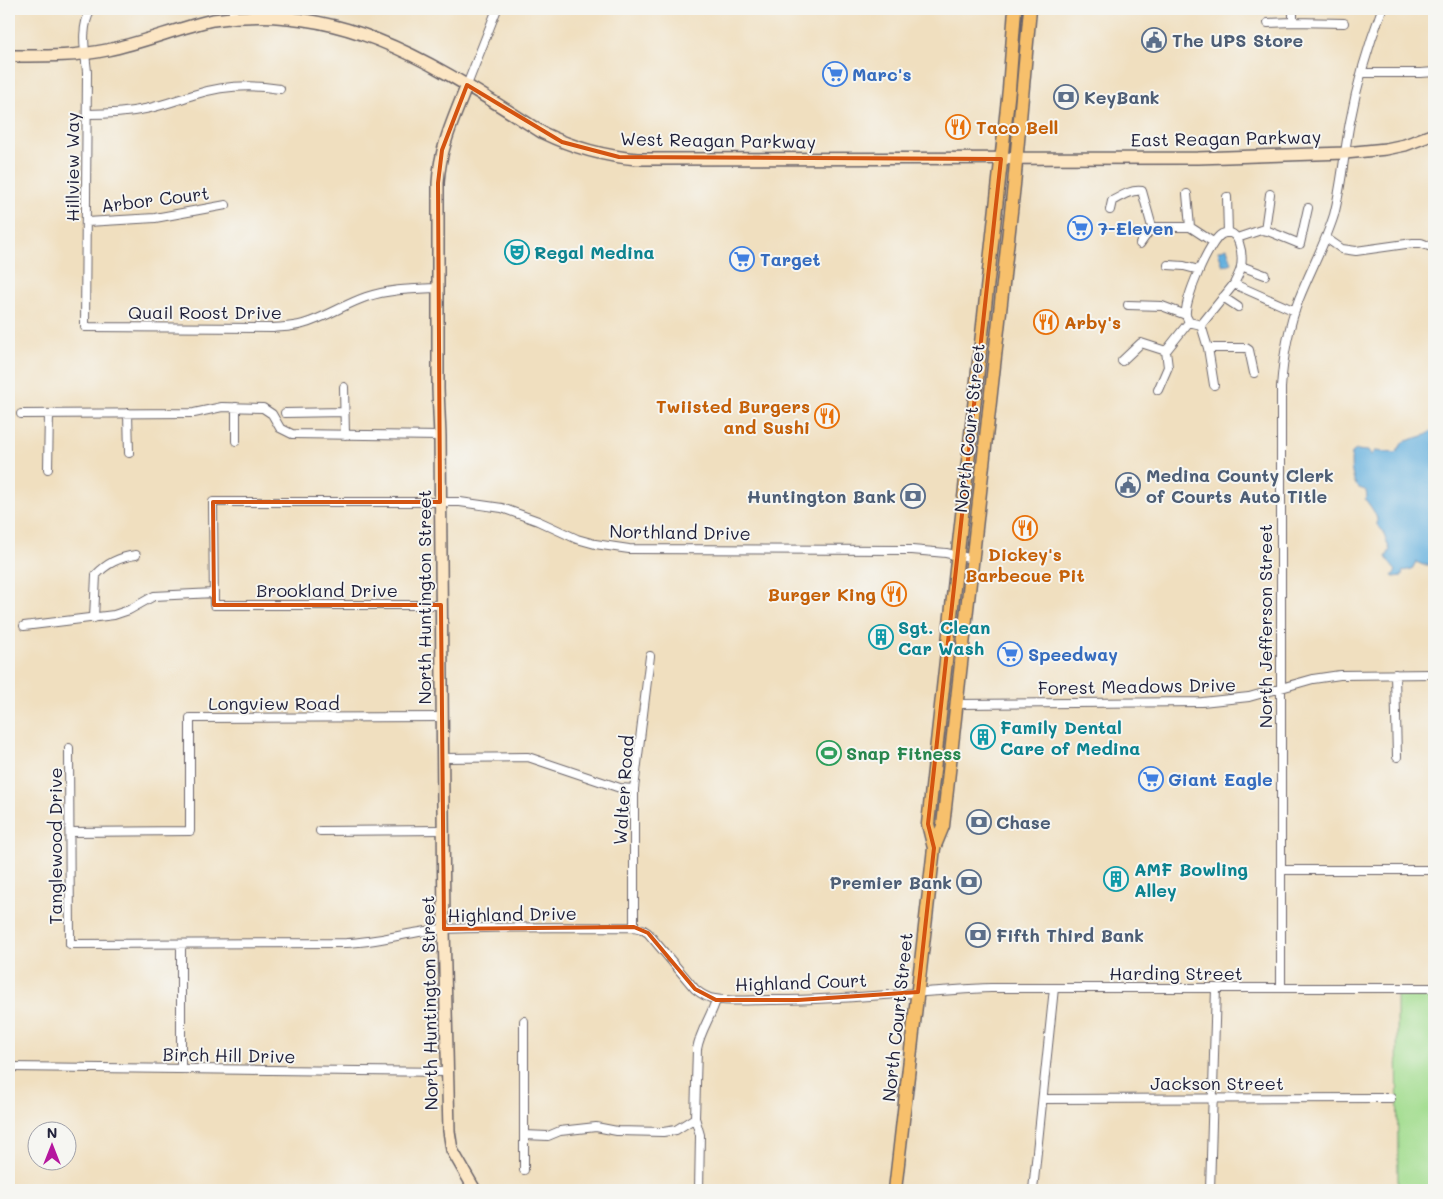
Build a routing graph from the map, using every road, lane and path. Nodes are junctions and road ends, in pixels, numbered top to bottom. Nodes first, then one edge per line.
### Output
1 (91, 9) edge
2 (497, 9) edge
3 (1015, 9) edge
4 (1030, 9) edge
5 (1293, 9) edge
6 (1382, 9) edge
7 (233, 13) edge
8 (1293, 22) junction
9 (1268, 23) dead end
10 (1344, 23) dead end
11 (86, 54) junction
12 (9, 56) edge
13 (1434, 72) edge
14 (1363, 73) junction
15 (467, 85) junction
16 (280, 90) dead end
17 (88, 114) junction
18 (1434, 134) edge
19 (1345, 154) junction
20 (1001, 159) junction
21 (1016, 159) junction
22 (1187, 194) dead end
23 (1270, 194) dead end
24 (1227, 197) dead end
25 (226, 205) dead end
26 (1308, 208) dead end
27 (1110, 210) dead end
28 (87, 222) junction
29 (1152, 227) junction
30 (1190, 227) junction
31 (1265, 230) junction
32 (1228, 233) junction
33 (1237, 238) junction
34 (1326, 238) junction
35 (1213, 242) junction
36 (1140, 244) dead end
37 (1434, 248) edge
38 (1168, 265) dead end
39 (1241, 266) junction
40 (1199, 270) junction
41 (1265, 275) dead end
42 (1234, 284) junction
43 (438, 288) junction
44 (1223, 297) junction
45 (1128, 304) dead end
46 (1238, 307) dead end
47 (1295, 312) junction
48 (1188, 318) junction
49 (1201, 325) junction
50 (86, 327) joint
51 (1208, 348) junction
52 (1166, 351) junction
53 (1122, 361) dead end
54 (1254, 373) dead end
55 (1214, 386) dead end
56 (344, 387) dead end
57 (1158, 390) dead end
58 (236, 407) junction
59 (345, 412) junction
60 (128, 413) junction
61 (285, 413) dead end
62 (21, 414) dead end
63 (49, 414) junction
64 (345, 435) junction
65 (440, 436) junction
66 (236, 441) dead end
67 (129, 453) dead end
68 (48, 469) dead end
69 (440, 502) junction
70 (136, 555) dead end
71 (957, 555) junction
72 (973, 559) junction
73 (214, 593) junction
74 (441, 605) junction
75 (94, 618) junction
76 (24, 626) dead end
77 (650, 656) dead end
78 (1395, 674) junction
79 (1434, 674) edge
80 (1281, 689) junction
81 (957, 704) junction
82 (442, 717) junction
83 (69, 748) dead end
84 (1398, 757) dead end
85 (442, 758) junction
86 (634, 789) junction
87 (443, 830) junction
88 (320, 831) dead end
89 (70, 832) junction
90 (934, 848) junction
91 (1281, 870) junction
92 (1434, 870) edge
93 (634, 927) junction
94 (444, 929) junction
95 (70, 944) joint
96 (181, 944) junction
97 (1054, 988) junction
98 (1216, 988) junction
99 (1281, 988) junction
100 (1434, 988) edge
101 (918, 992) junction
102 (716, 1000) junction
103 (524, 1021) dead end
104 (9, 1067) edge
105 (181, 1069) junction
106 (448, 1072) junction
107 (1214, 1098) junction
108 (1392, 1098) dead end
109 (1043, 1099) junction
110 (695, 1118) junction
111 (524, 1135) junction
112 (524, 1170) dead end
113 (475, 1190) edge
114 (699, 1190) edge
115 (895, 1190) edge
116 (1033, 1190) edge
117 (1210, 1190) edge

1 - 11 street, Hillview Way
2 - 15 street, North Huntington Street
3 - 20 main road, North Court Street
4 - 21 main road, North Court Street
5 - 8 street
6 - 14 street, North Jefferson Street
7 - 11 street, West Reagan Parkway
7 - 15 street, West Reagan Parkway
8 - 9 street
8 - 10 street
11 - 12 street, West Reagan Parkway
11 - 17 street, Hillview Way
13 - 14 street
14 - 19 street, North Jefferson Street
15 - 20 street, West Reagan Parkway
15 - 43 street, North Huntington Street
16 - 17 street
17 - 28 street, Hillview Way
18 - 19 street, East Reagan Parkway
19 - 21 street, East Reagan Parkway
19 - 34 street, North Jefferson Street
20 - 21 street, West Reagan Parkway
20 - 71 main road, North Court Street
21 - 72 main road, North Court Street
22 - 30 street
23 - 31 street
24 - 32 street
25 - 28 street, Arbor Court
26 - 31 street
27 - 29 street
28 - 50 street, Hillview Way
29 - 30 street
29 - 36 street
30 - 35 street
31 - 33 street
32 - 33 street
32 - 35 street
33 - 39 street
34 - 37 street
34 - 47 street, North Jefferson Street
35 - 40 street
38 - 40 street
39 - 41 street
39 - 42 street
40 - 48 street
42 - 44 street
42 - 47 street
43 - 50 street, Quail Roost Drive
43 - 65 street, North Huntington Street
44 - 46 street
44 - 49 street
45 - 48 street
47 - 80 street, North Jefferson Street
48 - 49 street
48 - 52 street
49 - 51 street
51 - 54 street
51 - 55 street
52 - 53 street
52 - 57 street
56 - 59 street
58 - 60 street
58 - 64 street
58 - 66 street
59 - 61 street
59 - 64 street
60 - 63 street
60 - 67 street
62 - 63 street
63 - 68 street
64 - 65 street
65 - 69 street, North Huntington Street
69 - 71 street, Northland Drive
69 - 73 street, Northland Drive
69 - 74 street, North Huntington Street
70 - 75 street
71 - 72 street, Northland Drive
71 - 90 main road, North Court Street
72 - 81 main road, North Court Street
73 - 74 street, Brookland Drive
73 - 75 street
74 - 82 street, North Huntington Street
75 - 76 street
77 - 86 street, Walter Road
78 - 79 street, Forest Meadows Drive
78 - 80 street, Forest Meadows Drive
78 - 84 street
80 - 81 street, Forest Meadows Drive
80 - 91 street, North Jefferson Street
81 - 90 main road, North Court Street
82 - 85 street, North Huntington Street
82 - 89 street, Longview Road
83 - 89 street, Tanglewood Drive
85 - 86 street
85 - 87 street, North Huntington Street
86 - 93 street, Walter Road
87 - 88 street
87 - 94 street, North Huntington Street
89 - 95 street, Tanglewood Drive
90 - 101 main road, North Court Street
91 - 92 street
91 - 99 street, North Jefferson Street
93 - 94 street, Highland Drive
93 - 102 street
94 - 96 street, Highland Drive
94 - 106 street, North Huntington Street
95 - 96 street, Highland Drive
96 - 105 street
97 - 98 street, Harding Street
97 - 101 street, Harding Street
97 - 109 street
98 - 99 street, Harding Street
98 - 107 street
99 - 100 street, Harding Street
101 - 102 street, Highland Court
101 - 115 main road, North Court Street
102 - 110 street
103 - 111 street
104 - 105 street, Birch Hill Drive
105 - 106 street, Birch Hill Drive
106 - 113 street, North Huntington Street
107 - 108 street, Jackson Street
107 - 109 street, Jackson Street
107 - 117 street
109 - 116 street
110 - 111 street
110 - 114 street
111 - 112 street

